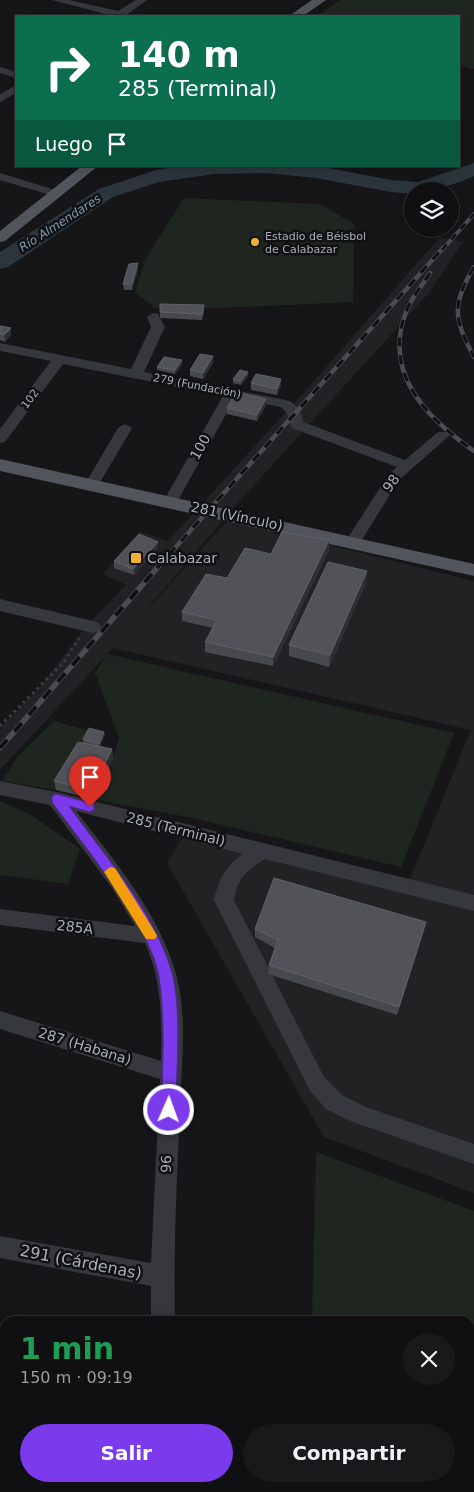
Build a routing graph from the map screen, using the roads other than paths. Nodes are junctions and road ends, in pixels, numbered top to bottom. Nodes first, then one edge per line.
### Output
1 (57, 0) edge
2 (142, 0) edge
3 (320, 0) edge
4 (117, 15) edge
5 (122, 15) edge
6 (297, 15) edge
7 (0, 70) edge
8 (15, 75) edge
9 (15, 89) edge
10 (0, 99) edge
11 (90, 167) edge
12 (0, 176) edge
13 (58, 194) junction
14 (0, 238) edge
15 (153, 317) dead end
16 (0, 347) edge
17 (60, 358) junction
18 (136, 374) junction
19 (231, 393) junction
20 (125, 428) dead end
21 (442, 436) dead end
22 (0, 438) edge
23 (0, 464) edge
24 (405, 465) junction
25 (92, 484) junction
26 (170, 502) junction
27 (353, 542) junction
28 (474, 570) edge
29 (0, 605) edge
30 (90, 626) road end
31 (2, 790) edge
32 (56, 799) junction
33 (263, 852) junction
34 (474, 903) edge
35 (2, 920) edge
36 (151, 936) junction
37 (0, 1020) edge
38 (170, 1073) junction
39 (474, 1154) edge
40 (0, 1247) edge
41 (162, 1277) junction
42 (163, 1316) edge

1 - 4 street
2 - 5 street
3 - 6 main road
7 - 8 street
9 - 10 street
11 - 13 main road
12 - 13 street
13 - 14 main road
15 - 18 street
16 - 17 street, 279 (Fundación)
17 - 18 street, 279 (Fundación)
17 - 22 street, 102
18 - 19 street, 279 (Fundación)
19 - 24 street, 279 (Fundación)
19 - 26 street, 100
20 - 25 street
21 - 24 street, 98
23 - 25 main road, 281 (Vínculo)
24 - 27 street, 98
25 - 26 main road, 281 (Vínculo)
26 - 27 main road, 281 (Vínculo)
27 - 28 main road, 281 (Vínculo)
29 - 30 street
31 - 32 street, 285 (Terminal)
32 - 33 street, 285 (Terminal)
32 - 36 street, 96
33 - 34 street, 285 (Terminal)
33 - 39 street
35 - 36 street, 285A
36 - 38 street, 96
37 - 38 street, 287 (Habana)
38 - 41 street, 96
40 - 41 street, 291 (Cárdenas)
41 - 42 street, 96

